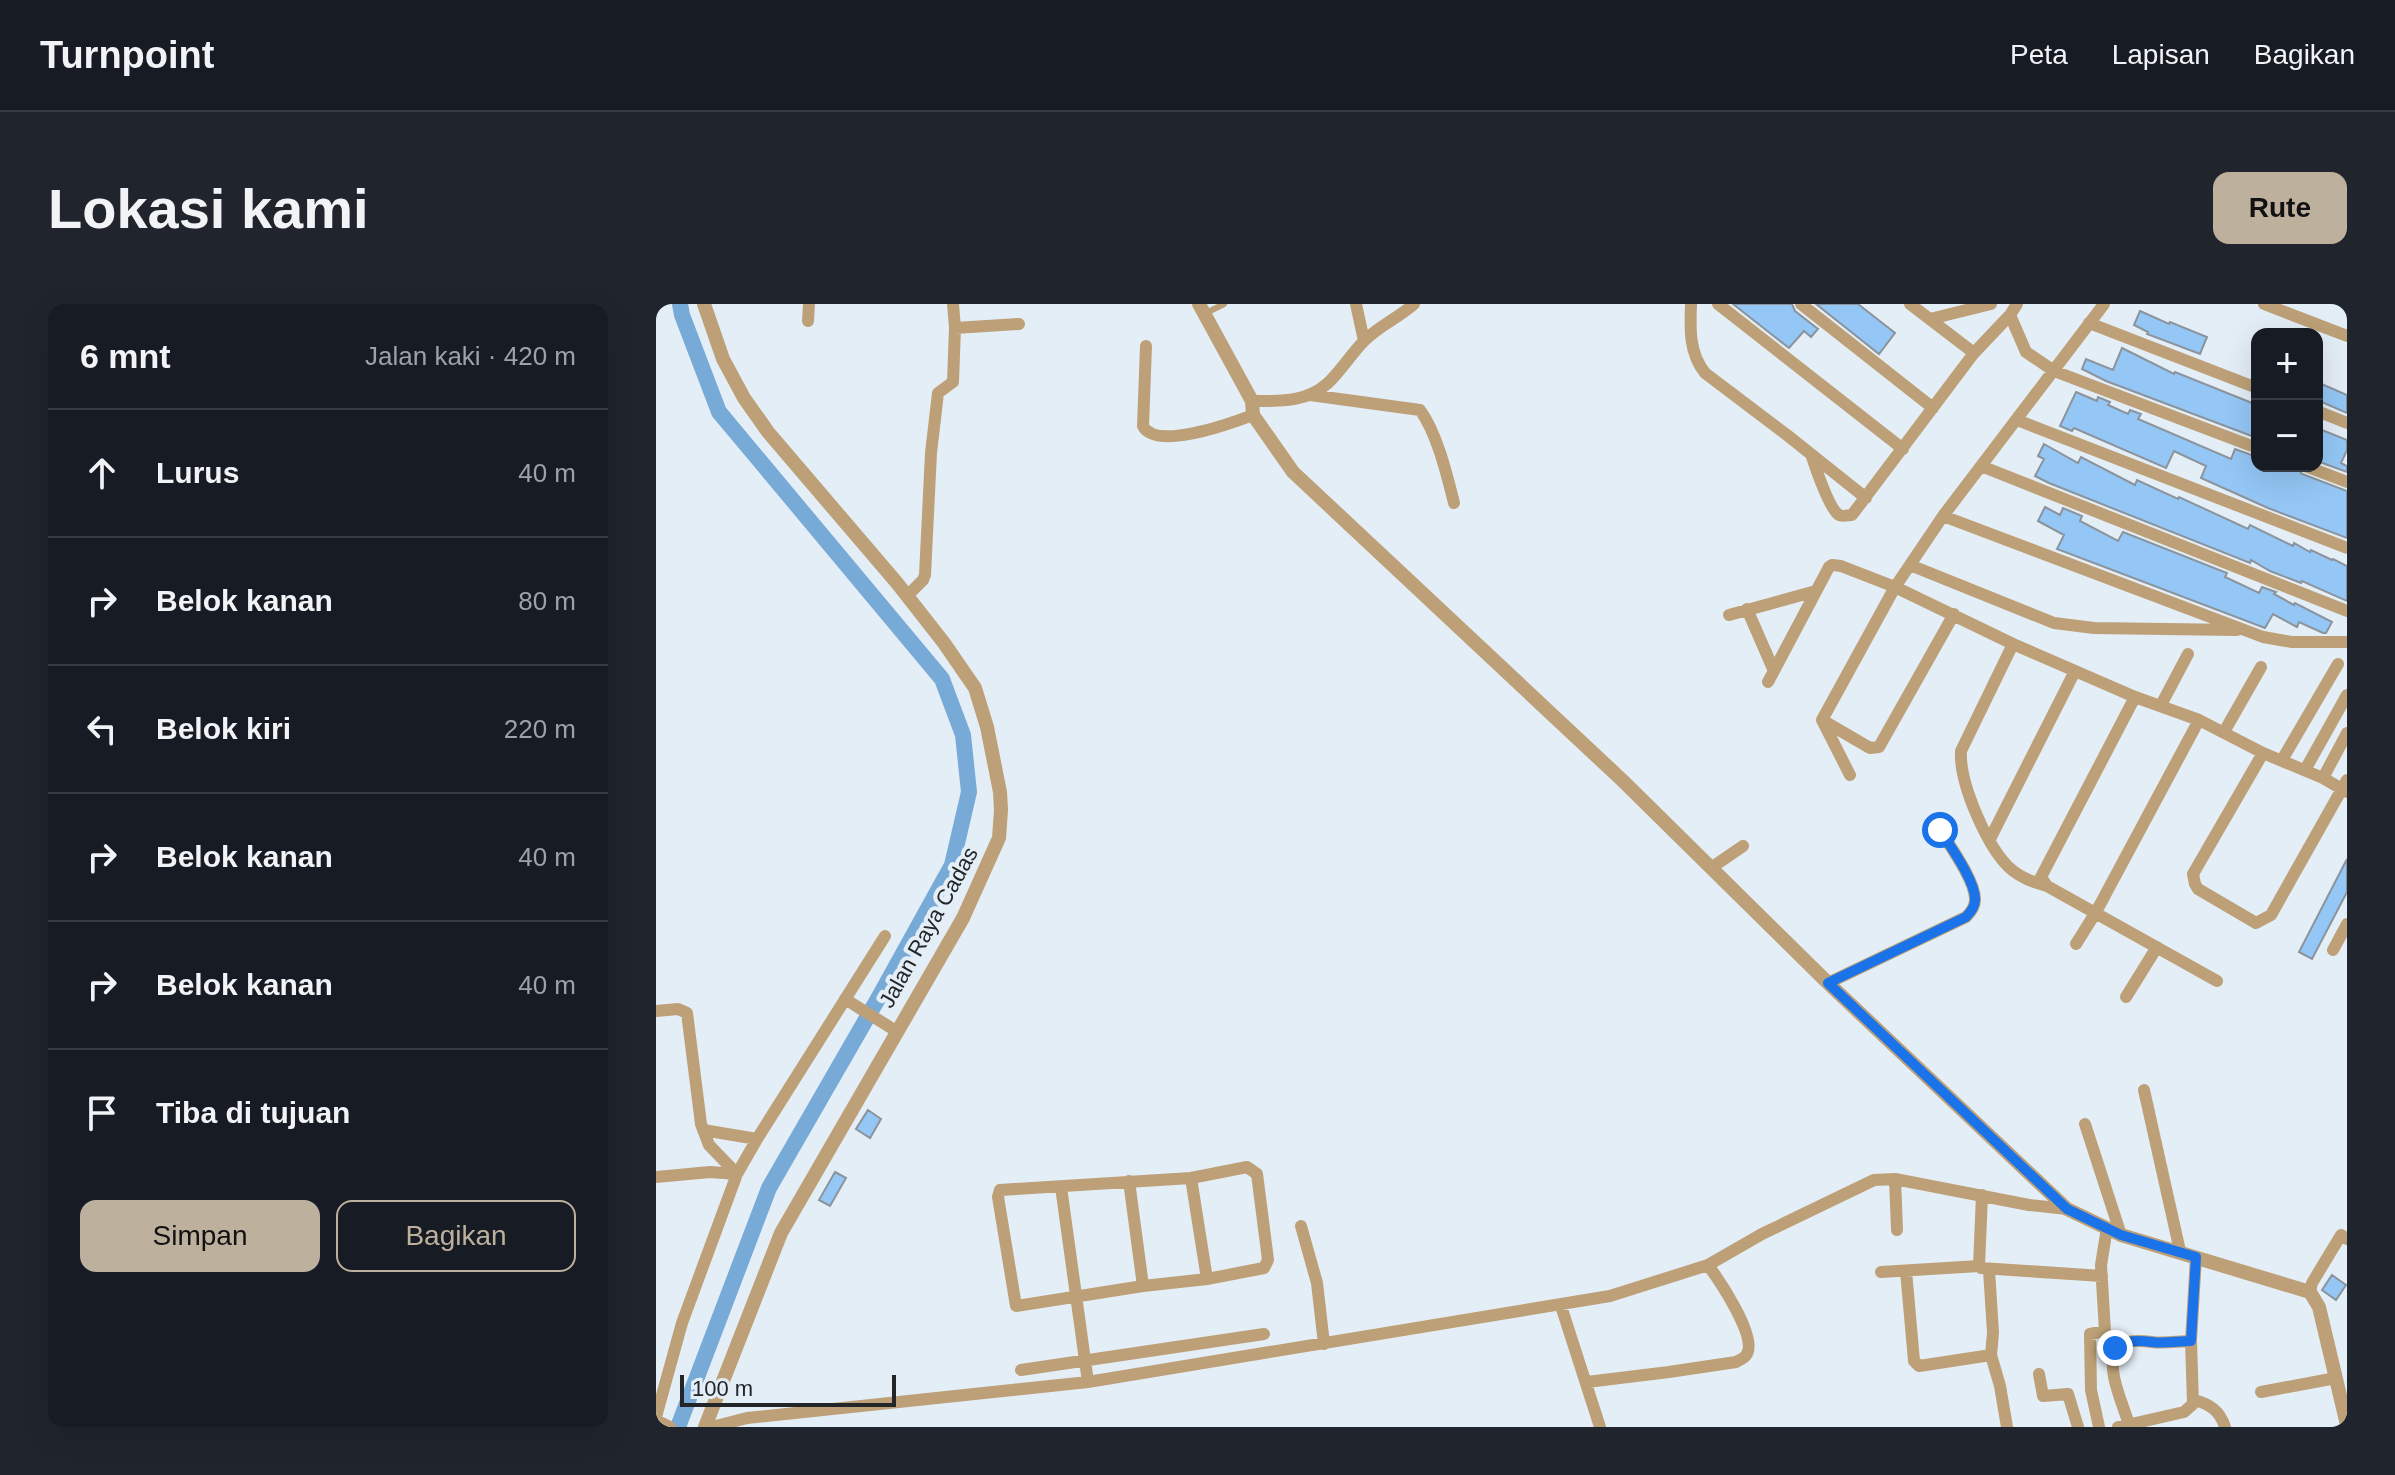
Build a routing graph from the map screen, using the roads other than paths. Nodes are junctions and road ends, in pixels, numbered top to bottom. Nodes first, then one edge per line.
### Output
1 (704, 304) edge
2 (809, 304) edge
3 (953, 304) edge
4 (1224, 304) edge
5 (1356, 304) edge
6 (1414, 304) edge
7 (1691, 304) edge
8 (1718, 304) edge
9 (1801, 304) edge
10 (1910, 304) edge
11 (1991, 304) edge
12 (2104, 304) edge
13 (2264, 304) edge
14 (1966, 307) edge
15 (1202, 309) edge
16 (2014, 310) edge
17 (1930, 319) junction
18 (808, 321) dead end
19 (2089, 323) junction
20 (1019, 324) dead end
21 (955, 328) junction
22 (2347, 336) edge
23 (1364, 341) junction
24 (1146, 346) dead end
25 (1974, 353) junction
26 (2054, 371) junction
27 (2251, 386) edge
28 (1310, 395) junction
29 (1252, 408) junction
30 (1933, 408) junction
31 (2323, 413) edge
32 (2017, 420) junction
33 (2347, 423) edge
34 (2251, 446) edge
35 (1903, 449) junction
36 (1811, 454) junction
37 (1981, 466) junction
38 (2321, 472) edge
39 (2347, 482) edge
40 (1866, 498) junction
41 (1454, 503) dead end
42 (1943, 516) junction
43 (2347, 548) edge
44 (1910, 565) junction
45 (1895, 587) junction
46 (1816, 591) junction
47 (907, 596) junction
48 (1747, 609) junction
49 (2347, 611) edge
50 (1954, 614) junction
51 (1729, 615) dead end
52 (2244, 630) junction
53 (2347, 642) edge
54 (2013, 644) junction
55 (2188, 654) dead end
56 (2338, 664) dead end
57 (2261, 667) dead end
58 (2075, 671) junction
59 (2347, 695) edge
60 (2135, 697) junction
61 (2161, 705) junction
62 (2342, 714) edge
63 (1822, 720) junction
64 (2199, 720) junction
65 (2224, 732) junction
66 (2347, 733) edge
67 (2263, 753) junction
68 (2282, 760) junction
69 (2305, 770) junction
70 (1850, 775) dead end
71 (2323, 778) junction
72 (2345, 787) edge
73 (1940, 830) dead end
74 (1990, 839) junction
75 (1743, 846) dead end
76 (1711, 868) junction
77 (2047, 886) junction
78 (2096, 912) junction
79 (2347, 924) edge
80 (885, 936) dead end
81 (2076, 944) dead end
82 (2157, 947) junction
83 (2333, 950) dead end
84 (2217, 981) dead end
85 (1828, 983) junction
86 (2126, 997) dead end
87 (848, 1000) junction
88 (656, 1011) edge
89 (890, 1026) junction
90 (2144, 1090) dead end
91 (2085, 1124) dead end
92 (703, 1130) junction
93 (757, 1139) junction
94 (737, 1174) junction
95 (656, 1177) edge
96 (1191, 1178) junction
97 (1895, 1179) junction
98 (1129, 1181) junction
99 (1061, 1187) junction
100 (1982, 1195) junction
101 (2067, 1209) junction
102 (1301, 1226) dead end
103 (1897, 1230) dead end
104 (2114, 1232) junction
105 (2345, 1233) edge
106 (2180, 1251) junction
107 (2196, 1257) junction
108 (1708, 1265) junction
109 (1984, 1268) junction
110 (1906, 1271) junction
111 (1881, 1272) dead end
112 (2102, 1276) junction
113 (1207, 1279) junction
114 (2313, 1284) junction
115 (1143, 1286) junction
116 (1076, 1297) junction
117 (1561, 1306) junction
118 (1264, 1334) dead end
119 (2191, 1341) junction
120 (1324, 1344) junction
121 (1991, 1355) junction
122 (1086, 1360) junction
123 (1021, 1370) dead end
124 (2039, 1374) dead end
125 (2336, 1378) junction
126 (1088, 1382) junction
127 (1587, 1382) junction
128 (2091, 1390) junction
129 (2261, 1392) dead end
130 (2068, 1394) junction
131 (2194, 1400) junction
132 (661, 1422) edge
133 (2347, 1425) edge
134 (2124, 1426) edge
135 (705, 1427) edge
136 (712, 1427) edge
137 (1600, 1427) edge
138 (2007, 1427) edge
139 (2078, 1427) edge
140 (2099, 1427) edge
141 (2225, 1427) edge

1 - 47 street, Jalan Raya Cadas
2 - 18 street
3 - 21 street
4 - 15 lane
5 - 23 street
6 - 23 street
7 - 36 street
8 - 35 street
9 - 30 street
10 - 17 street
11 - 14 street
12 - 19 street
13 - 22 street
14 - 17 street
15 - 29 street
16 - 25 street
16 - 26 street
17 - 25 street
19 - 26 street
19 - 27 street
20 - 21 street
21 - 47 street
23 - 28 street
24 - 29 street
25 - 30 street
26 - 32 street
26 - 34 street
28 - 29 street
28 - 41 street
29 - 76 street
30 - 35 street
31 - 33 street
32 - 37 street
32 - 43 street
35 - 40 street
36 - 40 street
36 - 40 street
37 - 42 street
37 - 49 street
38 - 39 street
42 - 44 street
42 - 52 street
44 - 45 street
44 - 52 street
45 - 46 street
45 - 50 street
45 - 63 street
46 - 48 street
46 - 48 street
47 - 89 street, Jalan Raya Cadas
48 - 51 street
50 - 54 street
50 - 63 street
52 - 53 street
54 - 58 street
54 - 74 street
55 - 61 street
56 - 68 street
57 - 65 street
58 - 60 street
58 - 74 street
59 - 62 street
60 - 61 street
60 - 77 street
61 - 64 street
62 - 69 street
63 - 70 street
64 - 65 street
64 - 78 street
65 - 67 street
66 - 71 street
67 - 68 street
67 - 72 street
68 - 69 street
69 - 71 street
71 - 72 street
73 - 85 street
74 - 77 street
75 - 76 street
76 - 85 street
77 - 78 street
78 - 81 street
78 - 82 street
79 - 83 street
80 - 87 street
82 - 84 street
82 - 86 street
85 - 101 street
87 - 89 street
87 - 93 street
88 - 92 street
89 - 135 street, Jalan Raya Cadas
90 - 106 street
91 - 104 street
92 - 93 street
92 - 94 street
93 - 94 street
94 - 95 street
94 - 132 street
96 - 98 street
96 - 113 street
96 - 113 street
97 - 100 street
97 - 103 street
97 - 108 street
98 - 99 street
98 - 115 street
99 - 116 street
99 - 116 street
100 - 101 street
100 - 109 street
101 - 104 street
102 - 120 street
104 - 106 street
104 - 112 street
105 - 114 street
106 - 107 street
107 - 114 street
107 - 119 street
108 - 117 street
108 - 127 street
109 - 110 street
109 - 112 street
109 - 121 street
110 - 111 street
110 - 121 street
112 - 128 street
113 - 115 street
114 - 125 street
115 - 116 street
116 - 122 street
117 - 120 street
117 - 127 street
118 - 122 street
119 - 131 street
119 - 134 street
120 - 126 street
121 - 138 street
122 - 123 street
122 - 126 street
124 - 130 street
125 - 129 street
125 - 133 street
126 - 136 street
127 - 137 street
128 - 130 street
128 - 140 street
130 - 139 street
131 - 134 street
131 - 141 street

